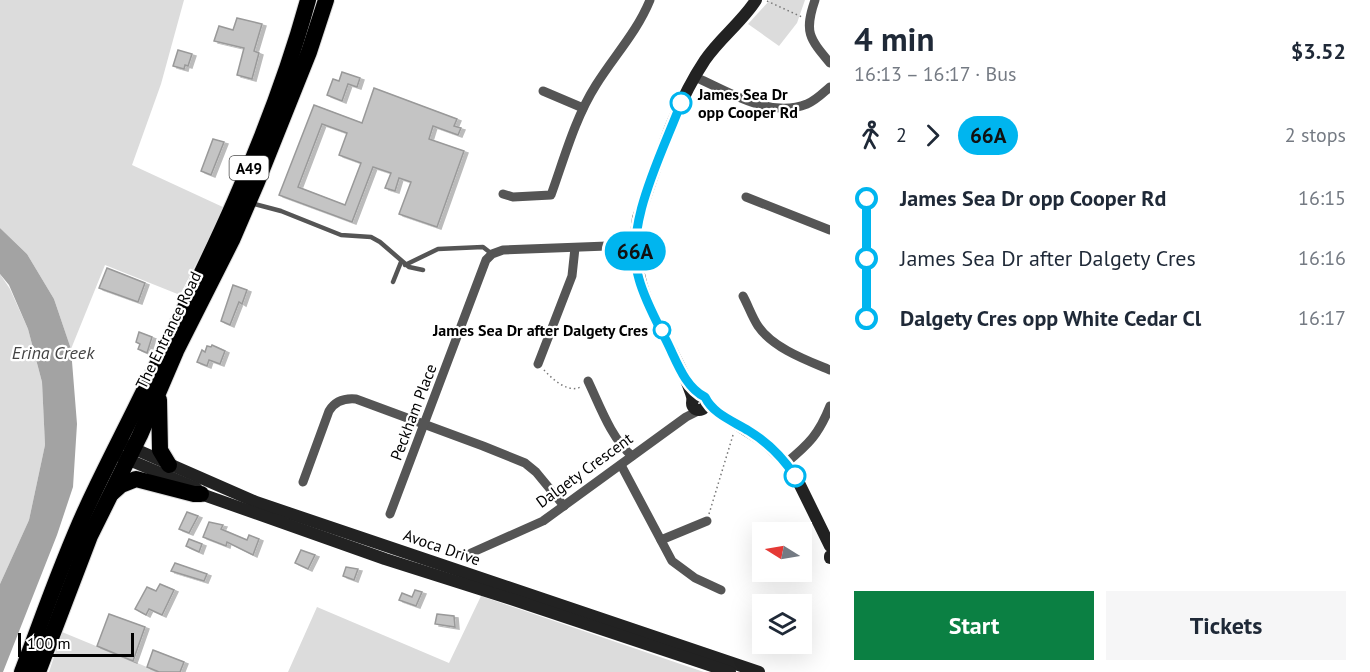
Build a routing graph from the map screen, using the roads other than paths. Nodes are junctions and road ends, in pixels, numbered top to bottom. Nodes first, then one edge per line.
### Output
1 (308, 0) edge
2 (326, 0) edge
3 (650, 0) edge
4 (815, 0) edge
5 (761, 1) edge
6 (830, 63) edge
7 (695, 77) junction
8 (830, 87) edge
9 (543, 91) dead end
10 (583, 108) junction
11 (503, 194) dead end
12 (746, 197) dead end
13 (248, 203) junction
14 (830, 230) edge
15 (634, 245) junction
16 (575, 248) junction
17 (492, 254) junction
18 (403, 263) junction
19 (423, 270) dead end
20 (393, 282) dead end
21 (743, 296) dead end
22 (538, 364) dead end
23 (830, 370) edge
24 (588, 381) road end
25 (159, 390) junction
26 (699, 403) junction
27 (830, 406) edge
28 (424, 424) junction
29 (123, 451) junction
30 (632, 456) junction
31 (786, 463) junction
32 (169, 465) junction
33 (621, 465) junction
34 (303, 482) dead end
35 (201, 494) junction
36 (108, 498) junction
37 (564, 506) junction
38 (390, 514) dead end
39 (707, 521) road end
40 (661, 540) junction
41 (830, 546) edge
42 (471, 552) dead end
43 (721, 590) dead end
44 (22, 672) edge
45 (38, 672) edge
46 (730, 672) edge
47 (759, 672) edge

1 - 29 highway, The Entrance Road / A49
2 - 13 highway, The Entrance Road / A49
3 - 10 street
4 - 6 street
5 - 7 main road
7 - 8 street
7 - 15 main road
9 - 10 street
10 - 11 street
12 - 14 street
13 - 18 lane
13 - 25 highway, The Entrance Road / A49
15 - 16 street
15 - 26 main road
16 - 17 street
16 - 22 street
17 - 18 lane
17 - 28 street, Peckham Place
18 - 19 lane
18 - 20 lane
21 - 23 street
24 - 30 street
25 - 29 highway, The Entrance Road / A49
25 - 32 highway
26 - 30 street, Dalgety Crescent
26 - 31 main road
27 - 31 street
28 - 34 street
28 - 37 street
28 - 38 street, Peckham Place
29 - 32 main road, Avoca Drive
29 - 35 main road, Avoca Drive
29 - 36 highway, The Entrance Road / A49
29 - 44 highway, The Entrance Road / A49
30 - 33 street, Dalgety Crescent
31 - 41 main road
32 - 47 main road, Avoca Drive
33 - 37 street, Dalgety Crescent
33 - 40 street
35 - 36 highway
35 - 46 main road, Avoca Drive
36 - 45 highway, The Entrance Road / A49
37 - 42 street, Dalgety Crescent
39 - 40 street
40 - 43 street

